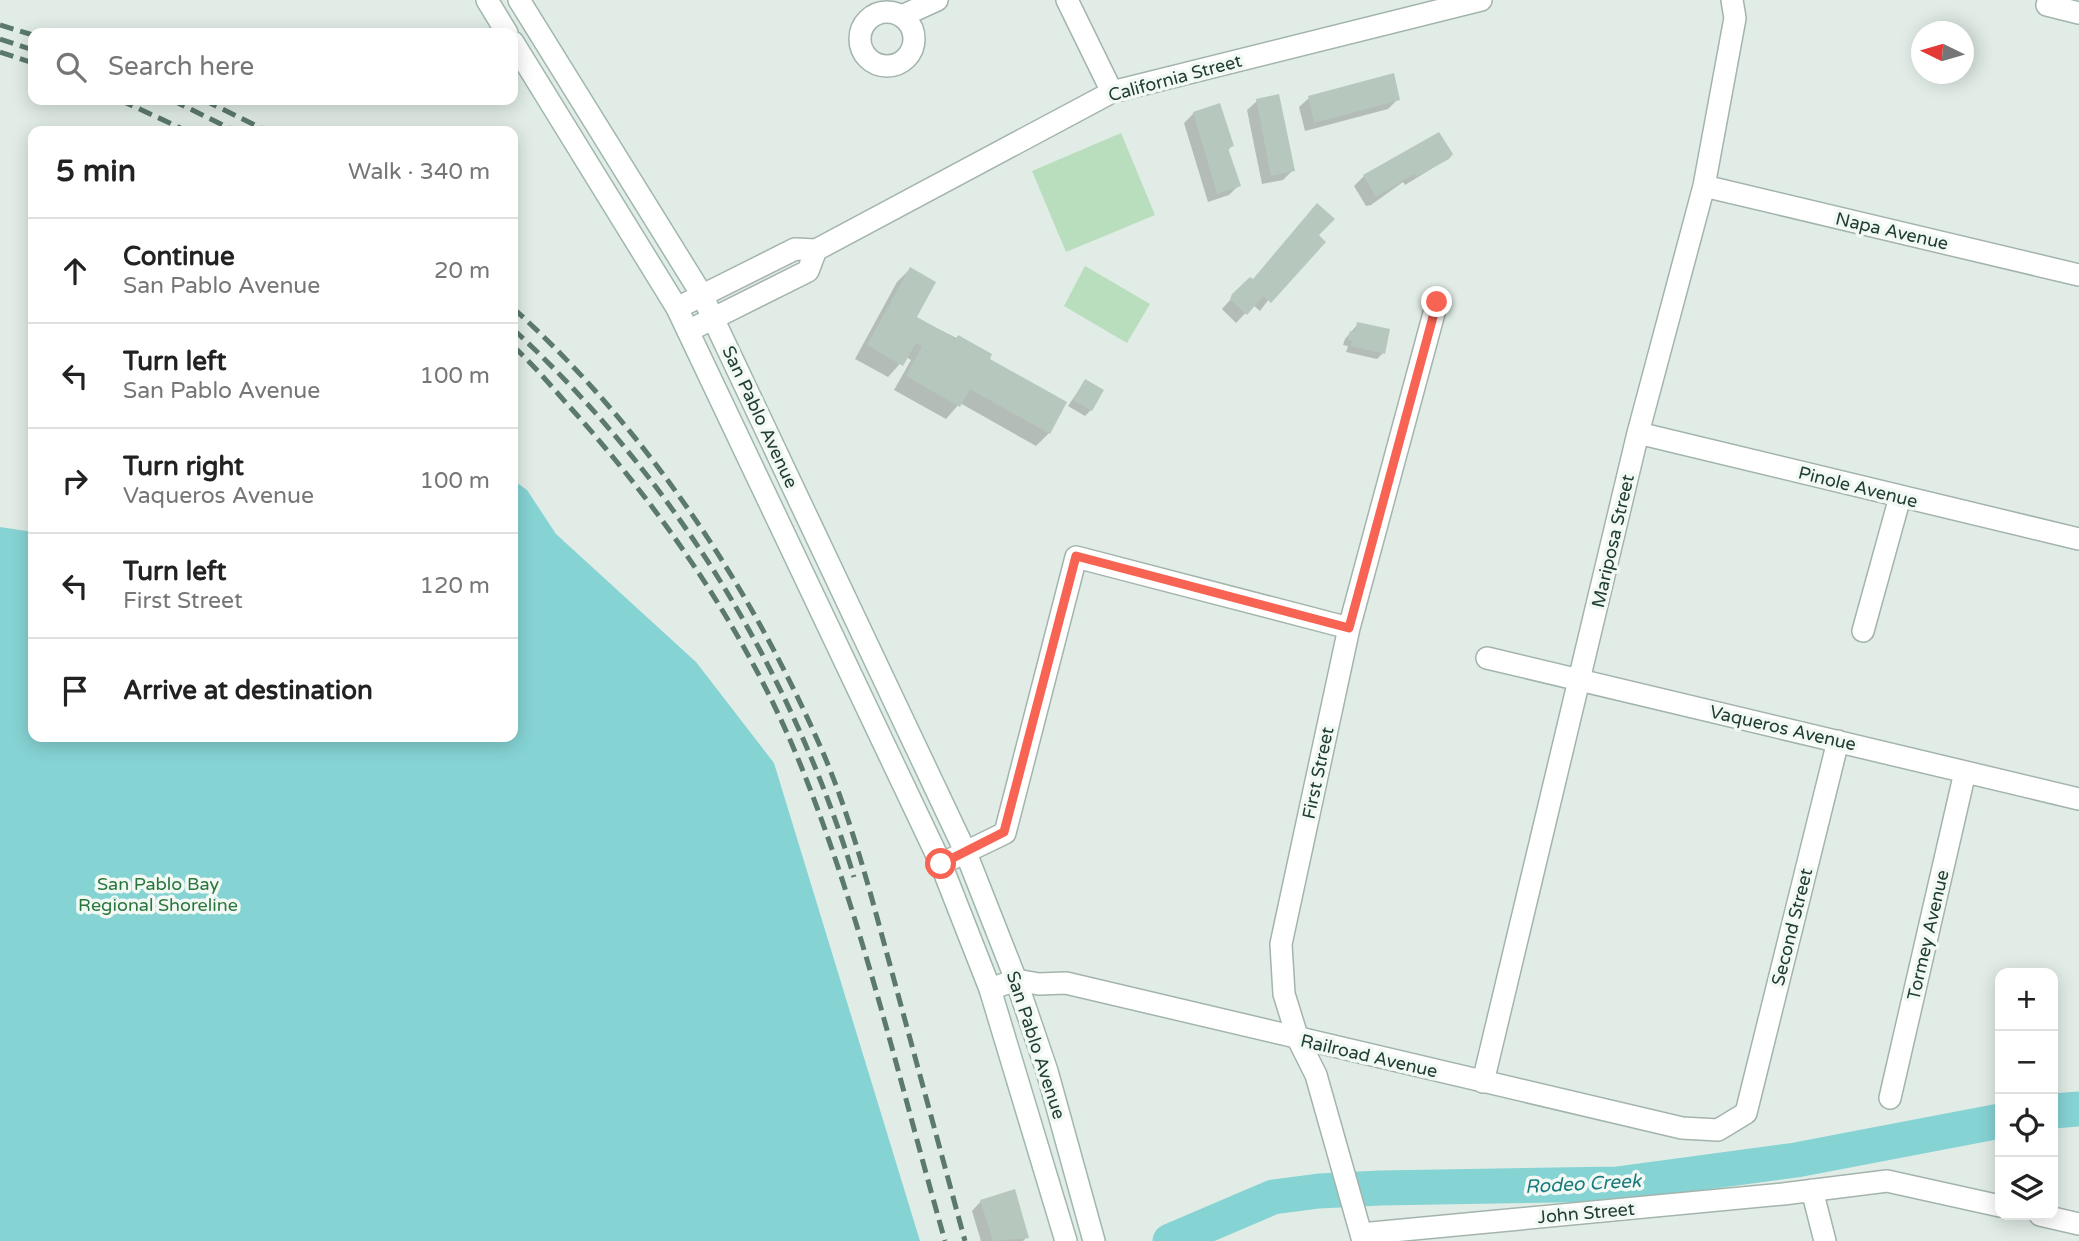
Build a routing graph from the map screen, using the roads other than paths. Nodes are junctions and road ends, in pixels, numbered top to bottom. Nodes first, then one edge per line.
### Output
1 (486, 0) edge
2 (519, 0) edge
3 (937, 0) edge
4 (1068, 0) edge
5 (1481, 0) edge
6 (1732, 0) edge
7 (2047, 5) dead end
8 (2079, 13) edge
9 (902, 16) dead end
10 (504, 28) edge
11 (518, 50) edge
12 (1112, 92) junction
13 (1704, 187) junction
14 (816, 250) junction
15 (2079, 275) edge
16 (702, 295) junction
17 (1437, 302) dead end
18 (677, 308) junction
19 (713, 317) junction
20 (688, 331) junction
21 (1638, 433) junction
22 (1900, 497) junction
23 (2079, 539) edge
24 (1349, 628) junction
25 (1863, 631) dead end
26 (1486, 658) dead end
27 (1581, 681) junction
28 (1838, 741) junction
29 (1965, 772) junction
30 (2079, 799) edge
31 (966, 853) junction
32 (941, 864) junction
33 (1016, 980) junction
34 (990, 989) junction
35 (1298, 1039) junction
36 (1483, 1082) junction
37 (1890, 1098) dead end
38 (1746, 1113) joint
39 (1812, 1190) junction
40 (1995, 1205) edge
41 (2058, 1219) edge
42 (2079, 1224) edge
43 (1092, 1236) edge
44 (1362, 1237) edge
45 (1066, 1239) edge
46 (1825, 1241) edge

1 - 10 street
2 - 16 street, San Pablo Avenue
3 - 9 street
4 - 12 street
5 - 12 street, California Street
6 - 13 street, Mariposa Street
7 - 8 street
11 - 18 street, San Pablo Avenue
12 - 14 street, California Street
13 - 15 street, Napa Avenue
13 - 21 street, Mariposa Street
14 - 16 street, California Street
14 - 19 street, California Street
16 - 18 street, California Street
16 - 19 street, San Pablo Avenue
17 - 24 street, First Street
18 - 20 street, San Pablo Avenue
19 - 20 street, California Street
19 - 31 street, San Pablo Avenue
20 - 32 street, San Pablo Avenue
21 - 22 street, Pinole Avenue
21 - 27 street, Mariposa Street
22 - 23 street, Pinole Avenue
22 - 25 street
24 - 31 street
24 - 35 street, First Street
26 - 27 street, Vaqueros Avenue
27 - 28 street, Vaqueros Avenue
27 - 36 street, Mariposa Street
28 - 29 street, Vaqueros Avenue
28 - 38 street, Second Street
29 - 30 street, Vaqueros Avenue
29 - 37 street, Tormey Avenue
31 - 32 street
31 - 33 street, San Pablo Avenue
32 - 34 street, San Pablo Avenue
33 - 34 street, Railroad Avenue
33 - 35 street, Railroad Avenue
33 - 43 street, San Pablo Avenue
34 - 45 street, San Pablo Avenue
35 - 36 street, Railroad Avenue
35 - 44 street, First Street
36 - 38 street, Railroad Avenue
39 - 40 street
39 - 44 street, John Street
39 - 46 street
41 - 42 street

